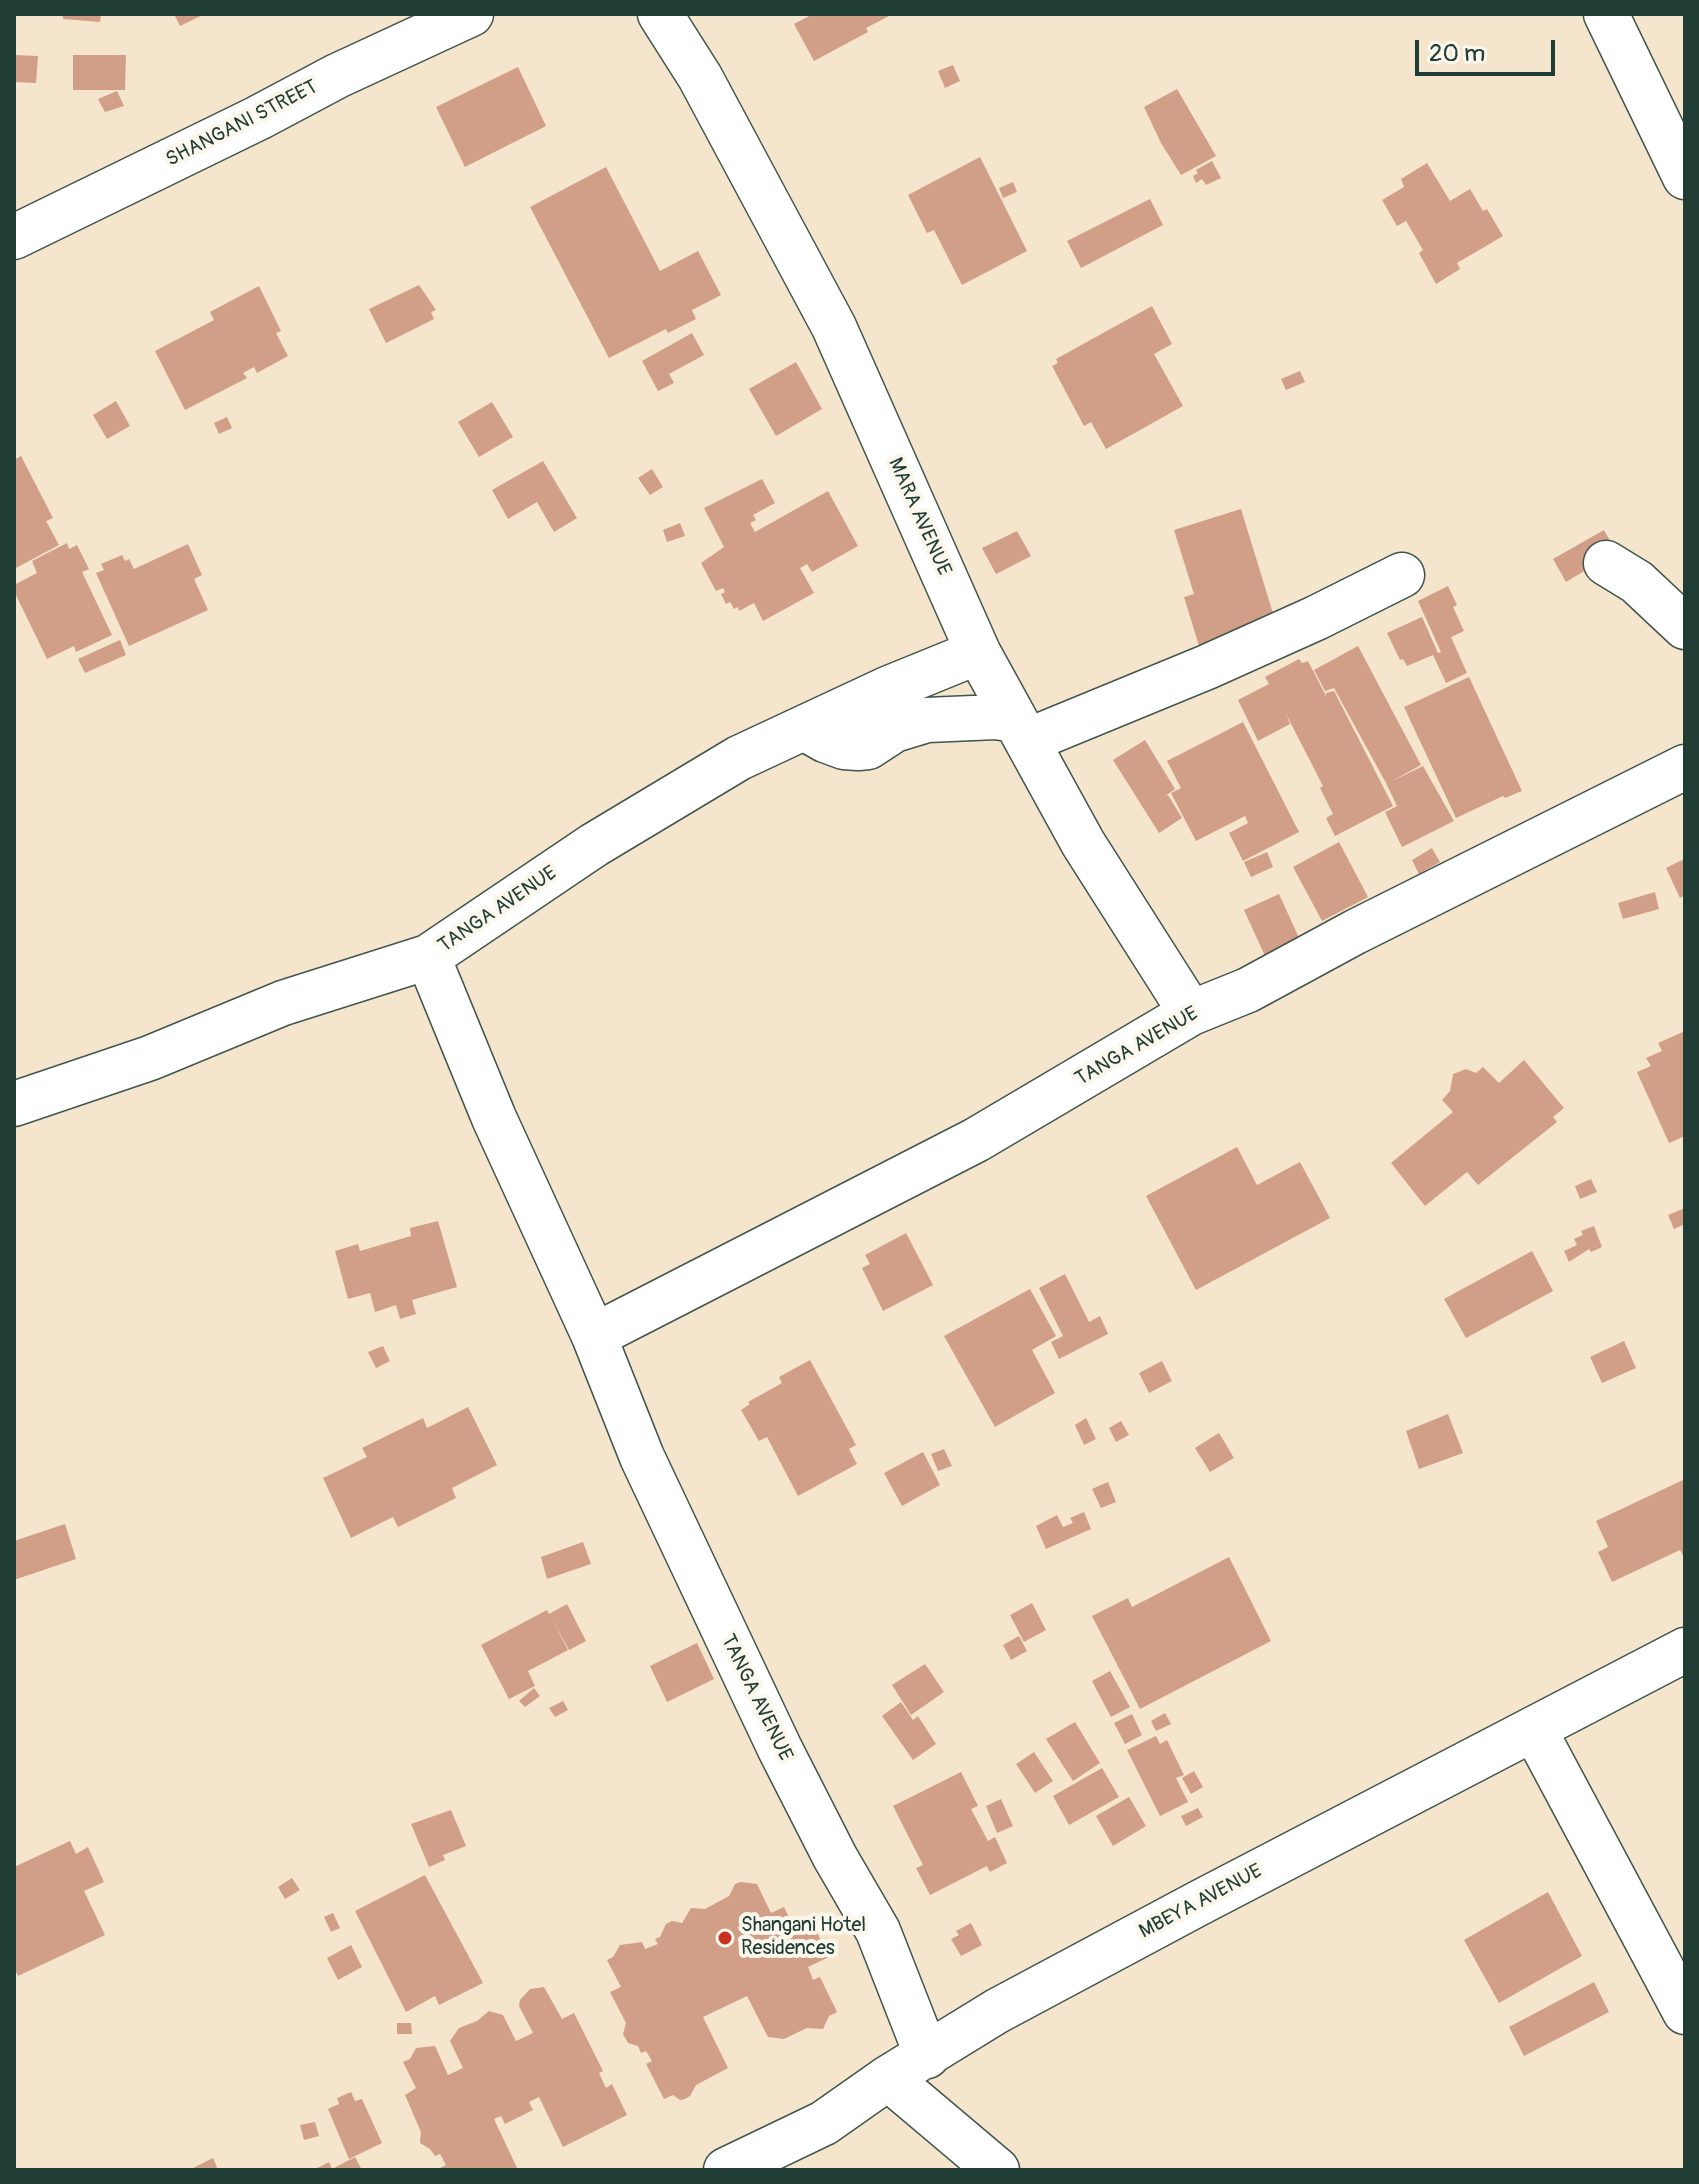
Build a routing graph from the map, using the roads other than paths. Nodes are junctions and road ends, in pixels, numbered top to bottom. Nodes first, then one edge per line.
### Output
1 (471, 14) edge
2 (660, 14) edge
3 (1606, 14) edge
4 (1674, 122) edge
5 (1685, 177) edge
6 (14, 237) edge
7 (1606, 563) dead end
8 (1402, 575) dead end
9 (1685, 627) edge
10 (978, 652) junction
11 (804, 728) junction
12 (1021, 730) junction
13 (1685, 767) edge
14 (428, 957) junction
15 (1191, 1013) junction
16 (14, 1104) edge
17 (594, 1336) junction
18 (1685, 1650) edge
19 (1534, 1729) junction
20 (1685, 2012) edge
21 (927, 2056) junction
22 (888, 2078) junction
23 (726, 2170) edge
24 (997, 2170) edge

1 - 6 street, SHANGANI STREET
2 - 10 street, MARA AVENUE
3 - 4 street
4 - 5 street
7 - 9 street
8 - 12 street
10 - 11 street, TANGA AVENUE
10 - 12 street, MARA AVENUE
11 - 12 street
11 - 14 street, TANGA AVENUE
12 - 15 street, MARA AVENUE
13 - 15 street, TANGA AVENUE
14 - 16 street
14 - 17 street, TANGA AVENUE
15 - 17 street, TANGA AVENUE
17 - 21 street, TANGA AVENUE
18 - 19 street, MBEYA AVENUE
19 - 20 street
19 - 21 street, MBEYA AVENUE
21 - 22 street, MBEYA AVENUE
22 - 23 street, MBEYA AVENUE
22 - 24 street

